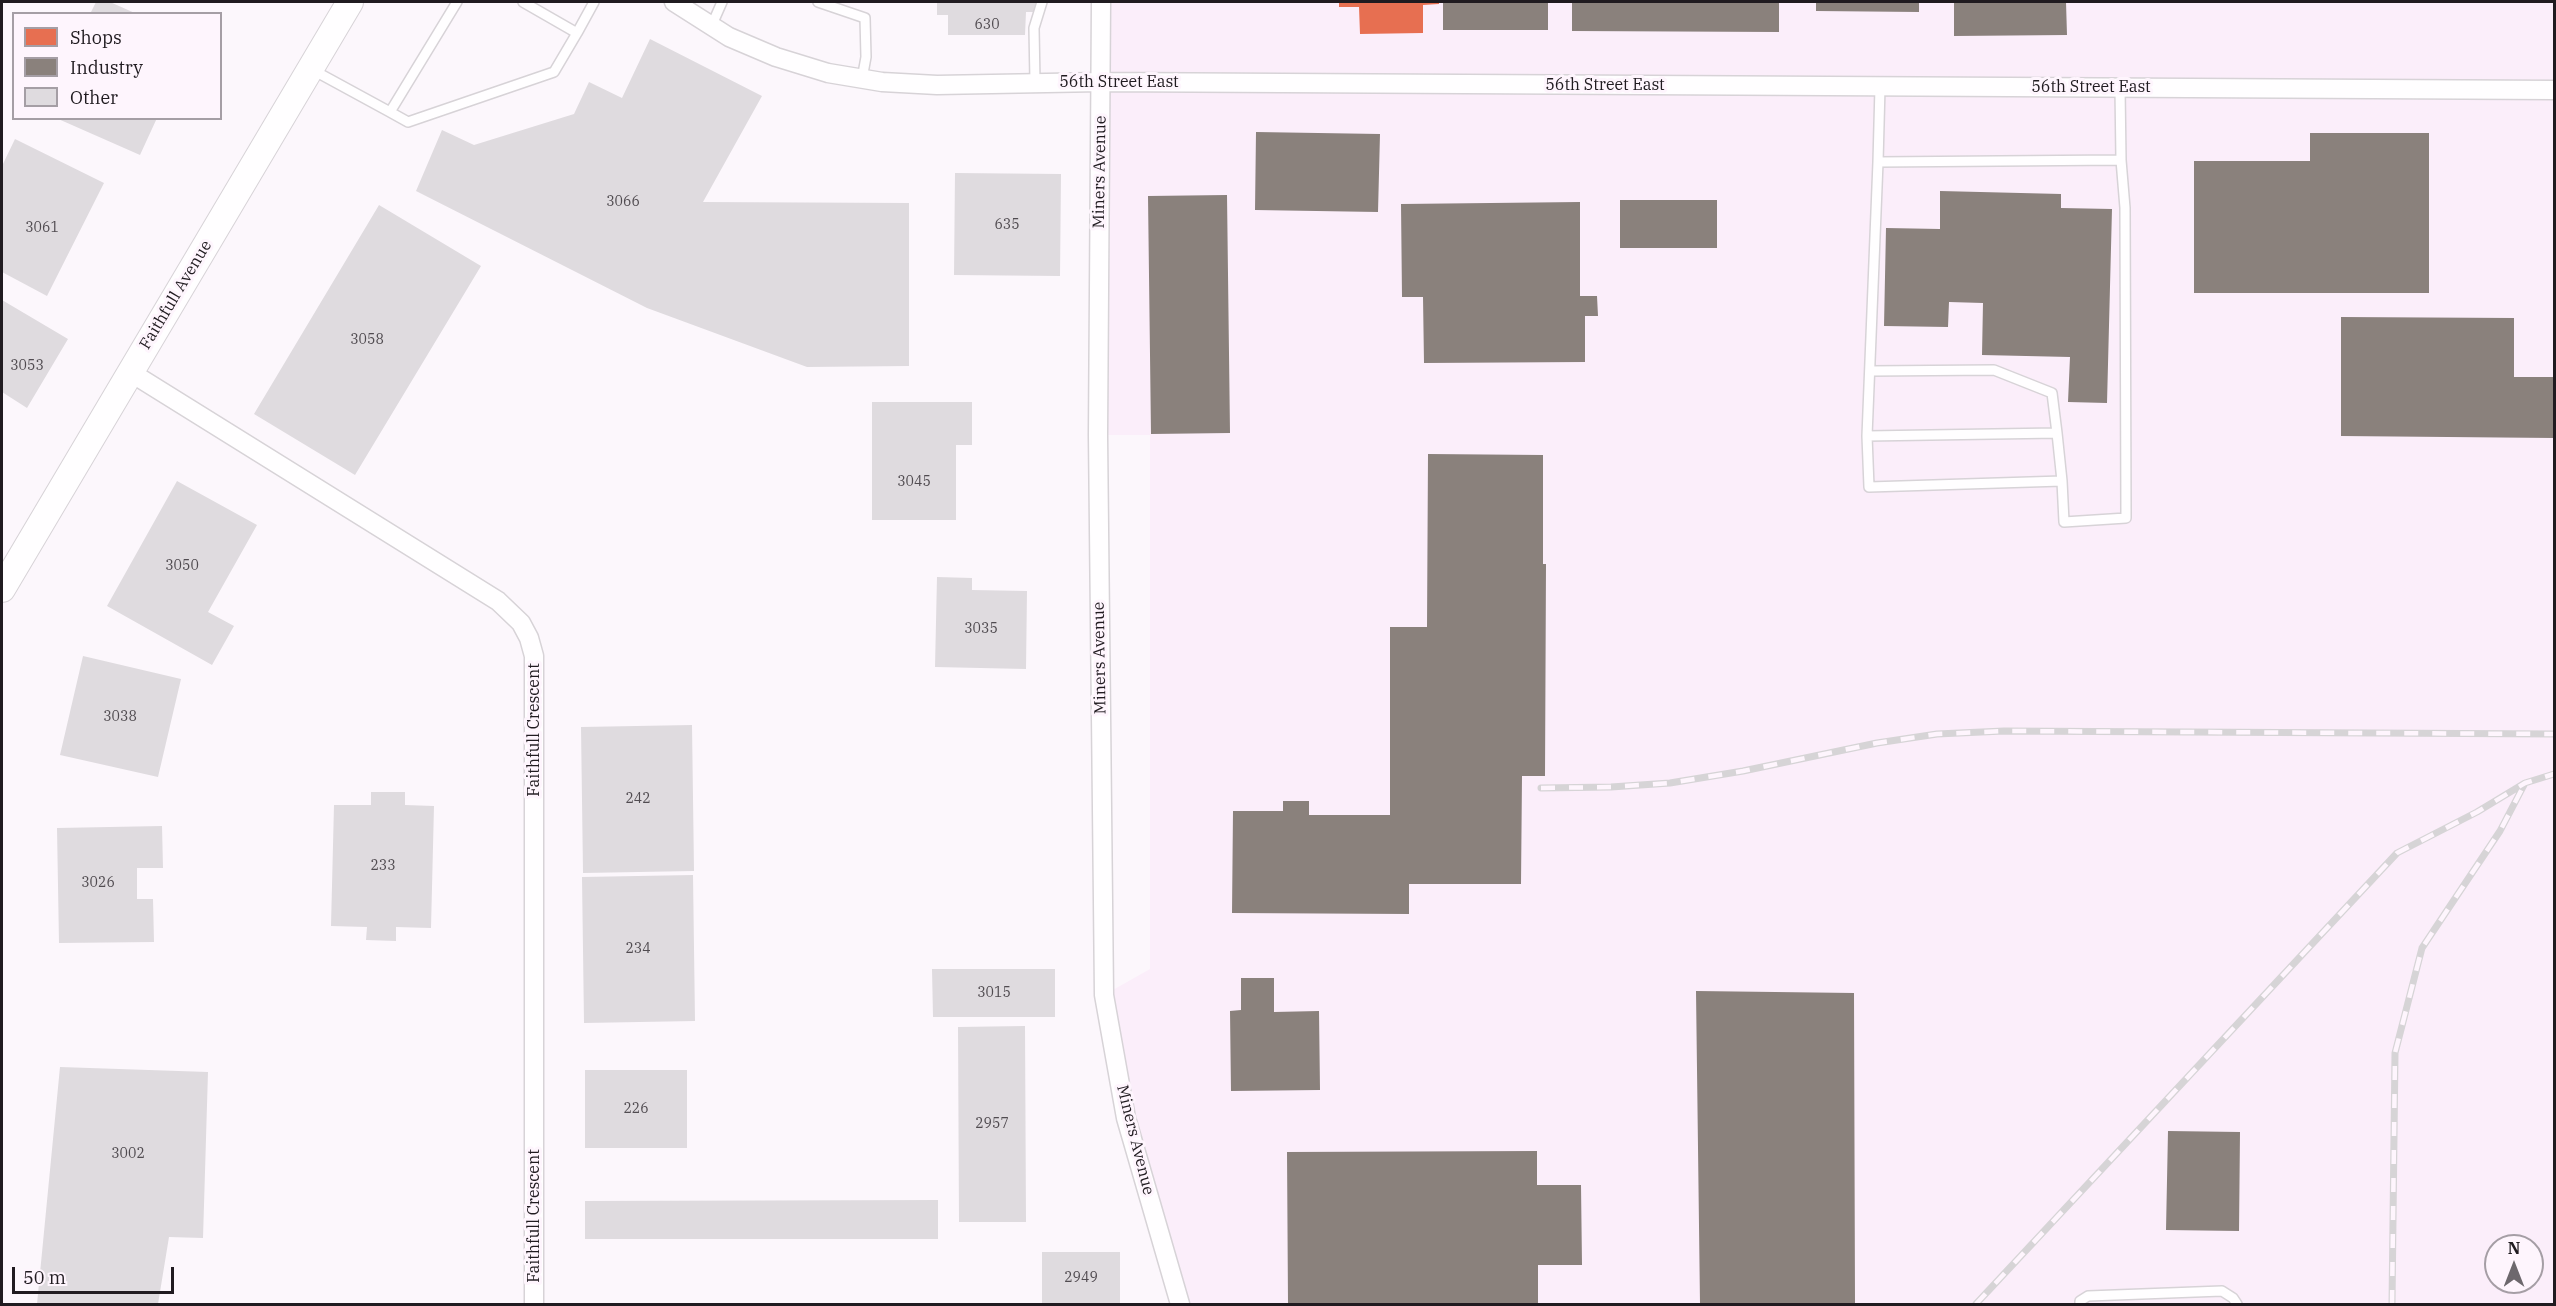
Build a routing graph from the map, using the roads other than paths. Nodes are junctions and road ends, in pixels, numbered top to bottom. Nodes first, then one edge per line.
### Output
1 (350, 2) edge
2 (457, 2) edge
3 (523, 2) edge
4 (594, 2) edge
5 (674, 2) edge
6 (722, 2) edge
7 (818, 2) edge
8 (1042, 2) edge
9 (1101, 2) edge
10 (711, 27) junction
11 (577, 33) junction
12 (311, 69) junction
13 (862, 79) junction
14 (1035, 82) junction
15 (1101, 82) junction
16 (1880, 87) junction
17 (2120, 87) junction
18 (2554, 90) edge
19 (390, 112) junction
20 (2121, 160) junction
21 (1878, 162) junction
22 (1870, 371) junction
23 (130, 372) junction
24 (2057, 433) junction
25 (1867, 436) junction
26 (2062, 481) junction
27 (2, 589) edge
28 (534, 1305) edge
29 (1180, 1305) edge
30 (2080, 1305) edge
31 (2237, 1305) edge

1 - 12 street, Faithfull Avenue
2 - 19 lane
3 - 11 lane
4 - 11 lane
5 - 10 street, 56th Street East
6 - 10 lane
7 - 13 lane
8 - 14 lane
9 - 15 street, Miners Avenue
10 - 13 street, 56th Street East
11 - 19 lane
12 - 19 lane
12 - 23 street, Faithfull Avenue
13 - 14 street, 56th Street East
14 - 15 street, 56th Street East
15 - 16 street, 56th Street East
15 - 29 street, Miners Avenue
16 - 17 street, 56th Street East
16 - 21 lane
17 - 18 street, 56th Street East
17 - 20 lane
20 - 21 lane
20 - 26 lane
21 - 22 lane
22 - 24 lane
22 - 25 lane
23 - 27 street, Faithfull Avenue
23 - 28 street, Faithfull Crescent
24 - 25 lane
24 - 26 lane
25 - 26 lane
30 - 31 lane

